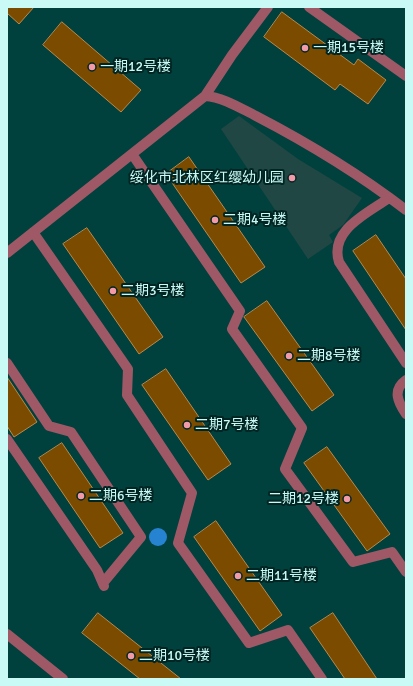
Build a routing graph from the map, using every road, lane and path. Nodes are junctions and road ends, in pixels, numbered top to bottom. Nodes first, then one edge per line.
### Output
1 (268, 7) edge
2 (310, 7) edge
3 (406, 76) edge
4 (205, 96) junction
5 (132, 154) junction
6 (389, 198) junction
7 (406, 210) edge
8 (33, 232) junction
9 (7, 253) edge
10 (7, 363) edge
11 (406, 363) edge
12 (406, 380) edge
13 (406, 414) edge
14 (7, 439) edge
15 (406, 572) edge
16 (7, 634) edge
17 (63, 679) edge
18 (322, 679) edge

1 - 4 street
2 - 3 street
4 - 5 street
4 - 6 street
5 - 8 street
5 - 15 street
6 - 7 street
6 - 11 street
8 - 9 street
8 - 18 street
10 - 14 street
12 - 13 street
16 - 17 street

